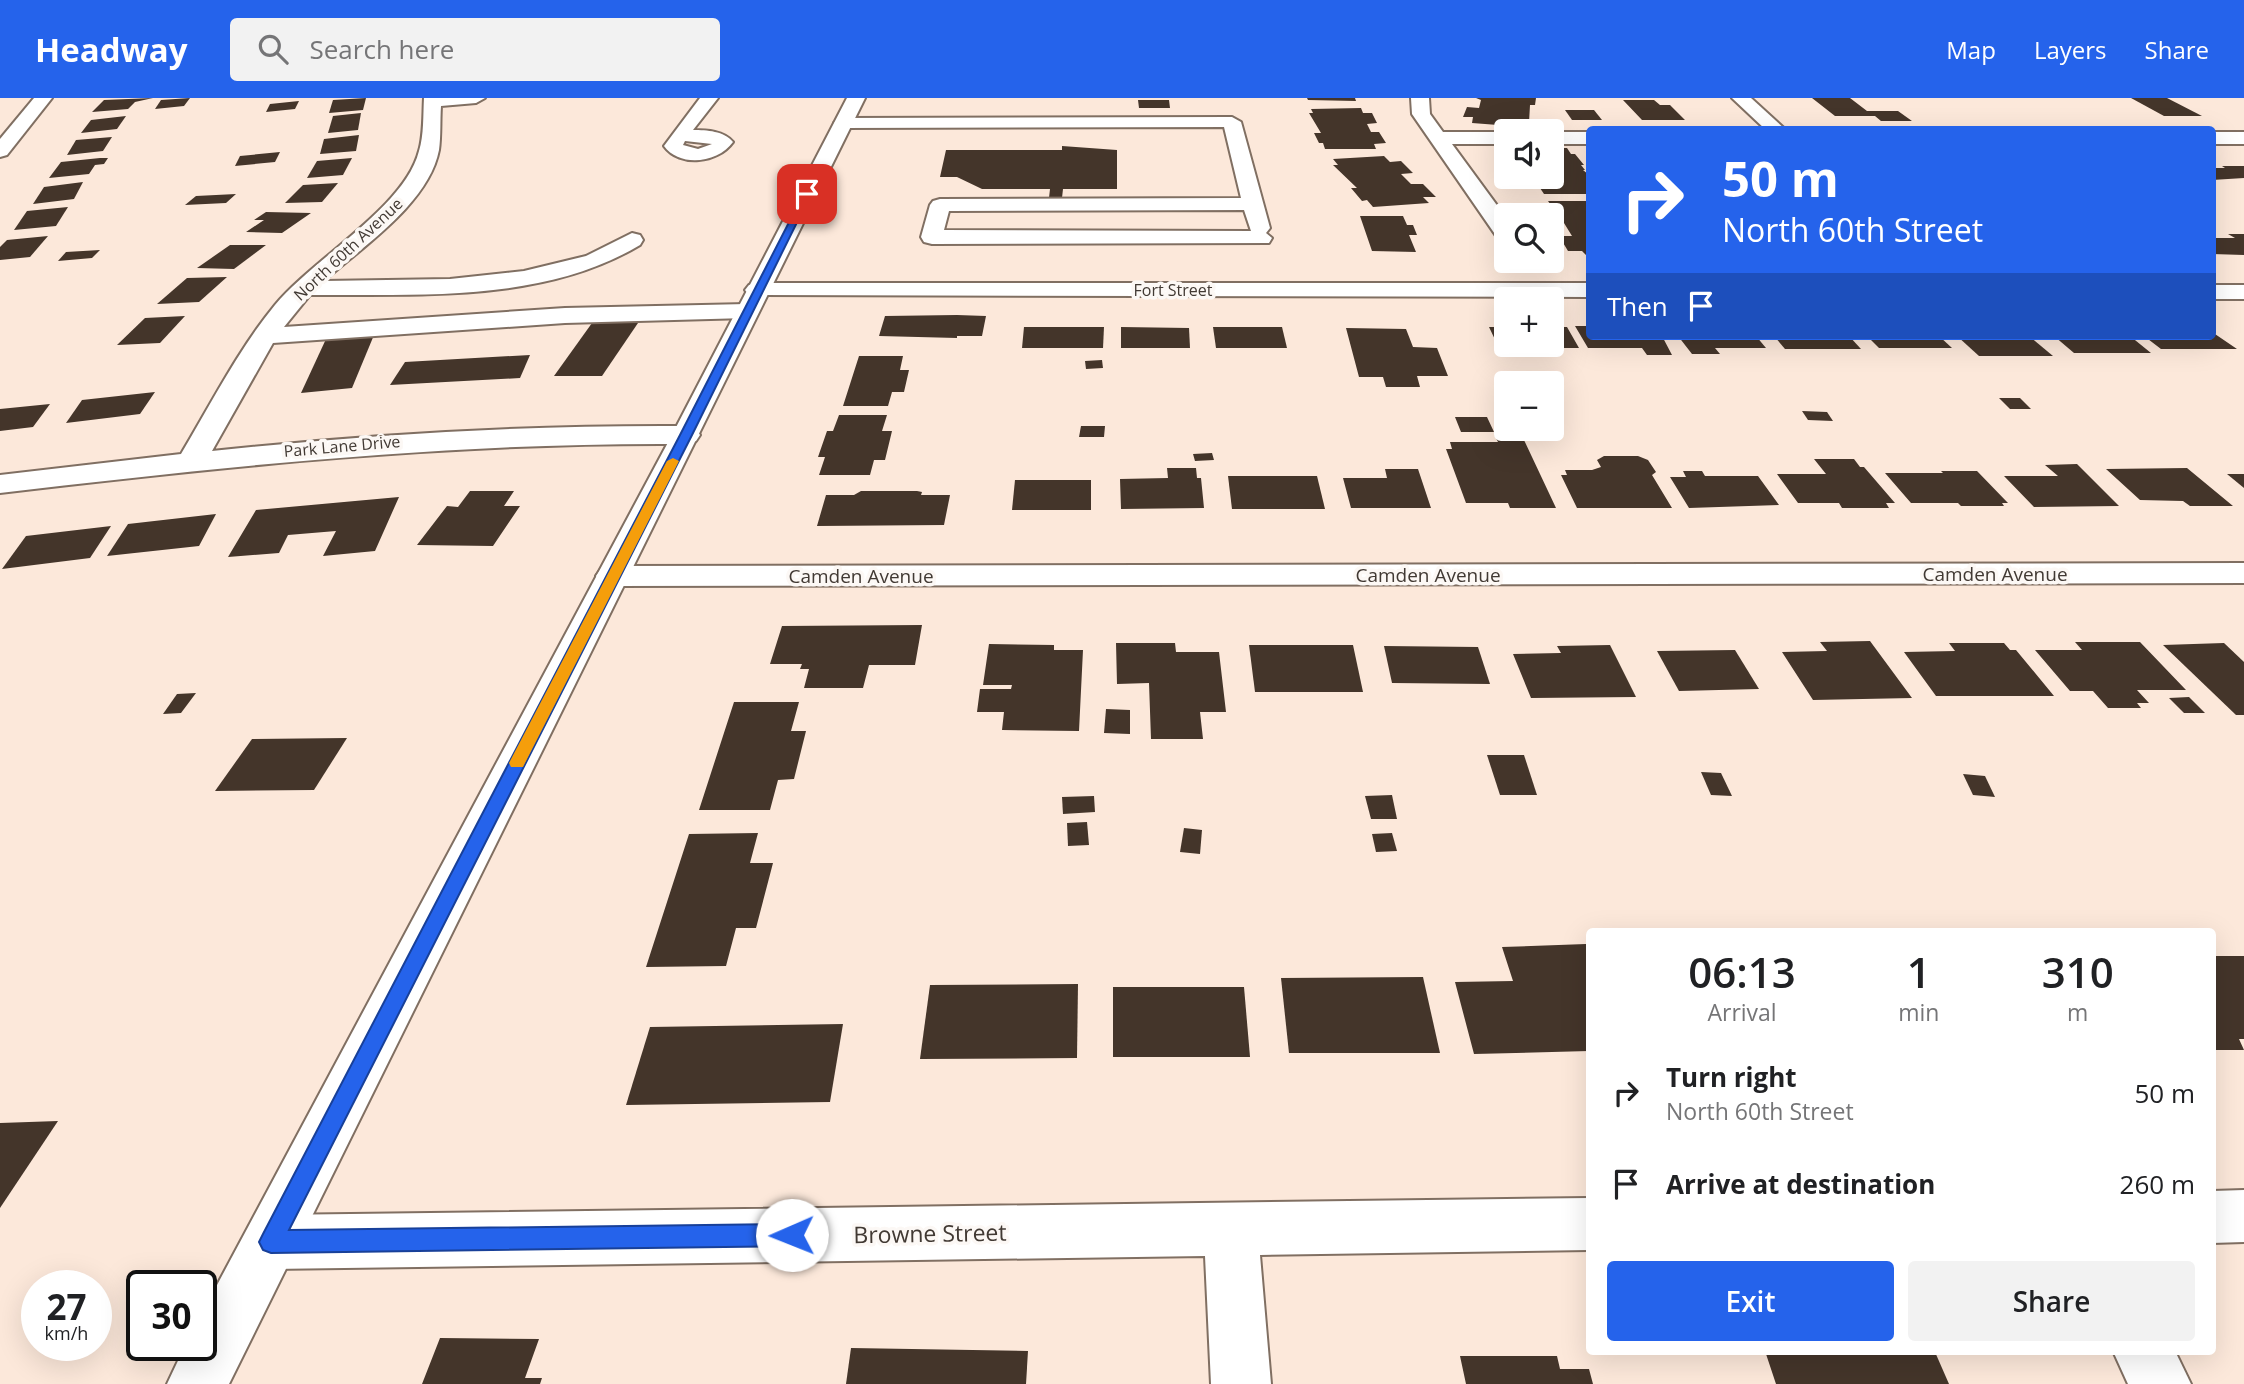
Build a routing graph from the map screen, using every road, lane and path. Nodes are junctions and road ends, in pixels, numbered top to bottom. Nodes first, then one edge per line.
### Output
1 (43, 98) edge
2 (476, 98) edge
3 (709, 98) edge
4 (1420, 98) edge
5 (1741, 98) edge
6 (433, 100) edge
7 (850, 110) edge
8 (1772, 126) edge
9 (680, 135) dead end
10 (1440, 138) junction
11 (1494, 138) edge
12 (1564, 138) edge
13 (1586, 138) edge
14 (2216, 138) edge
15 (2244, 138) edge
16 (0, 151) edge
17 (1253, 204) junction
18 (1494, 216) edge
19 (632, 240) dead end
20 (304, 288) junction
21 (1586, 289) edge
22 (2216, 292) edge
23 (2244, 292) edge
24 (752, 300) junction
25 (264, 337) junction
26 (686, 435) junction
27 (192, 461) junction
28 (0, 484) edge
29 (2244, 573) edge
30 (613, 576) junction
31 (2244, 1216) edge
32 (2216, 1217) edge
33 (1586, 1224) edge
34 (1231, 1229) junction
35 (271, 1242) junction
36 (2144, 1355) edge
37 (197, 1384) edge
38 (1241, 1384) edge
39 (2161, 1384) edge

1 - 16 street
2 - 6 street
3 - 9 street
4 - 10 street
5 - 8 street
6 - 20 street, North 60th Avenue
7 - 17 street
7 - 24 street
10 - 11 street
10 - 18 street
12 - 13 street
14 - 15 street
17 - 17 street
19 - 20 street
20 - 25 street, North 60th Avenue
21 - 24 street, Fort Street
22 - 23 street
24 - 25 street, Fort Street
24 - 26 street
25 - 27 street, North 60th Avenue
26 - 27 street, Park Lane Drive
26 - 30 street
27 - 28 street, Park Lane Drive
29 - 30 street, Camden Avenue
30 - 35 street
31 - 32 street
33 - 34 street, Browne Street
34 - 35 street, Browne Street
34 - 38 street
35 - 37 street
36 - 39 street

